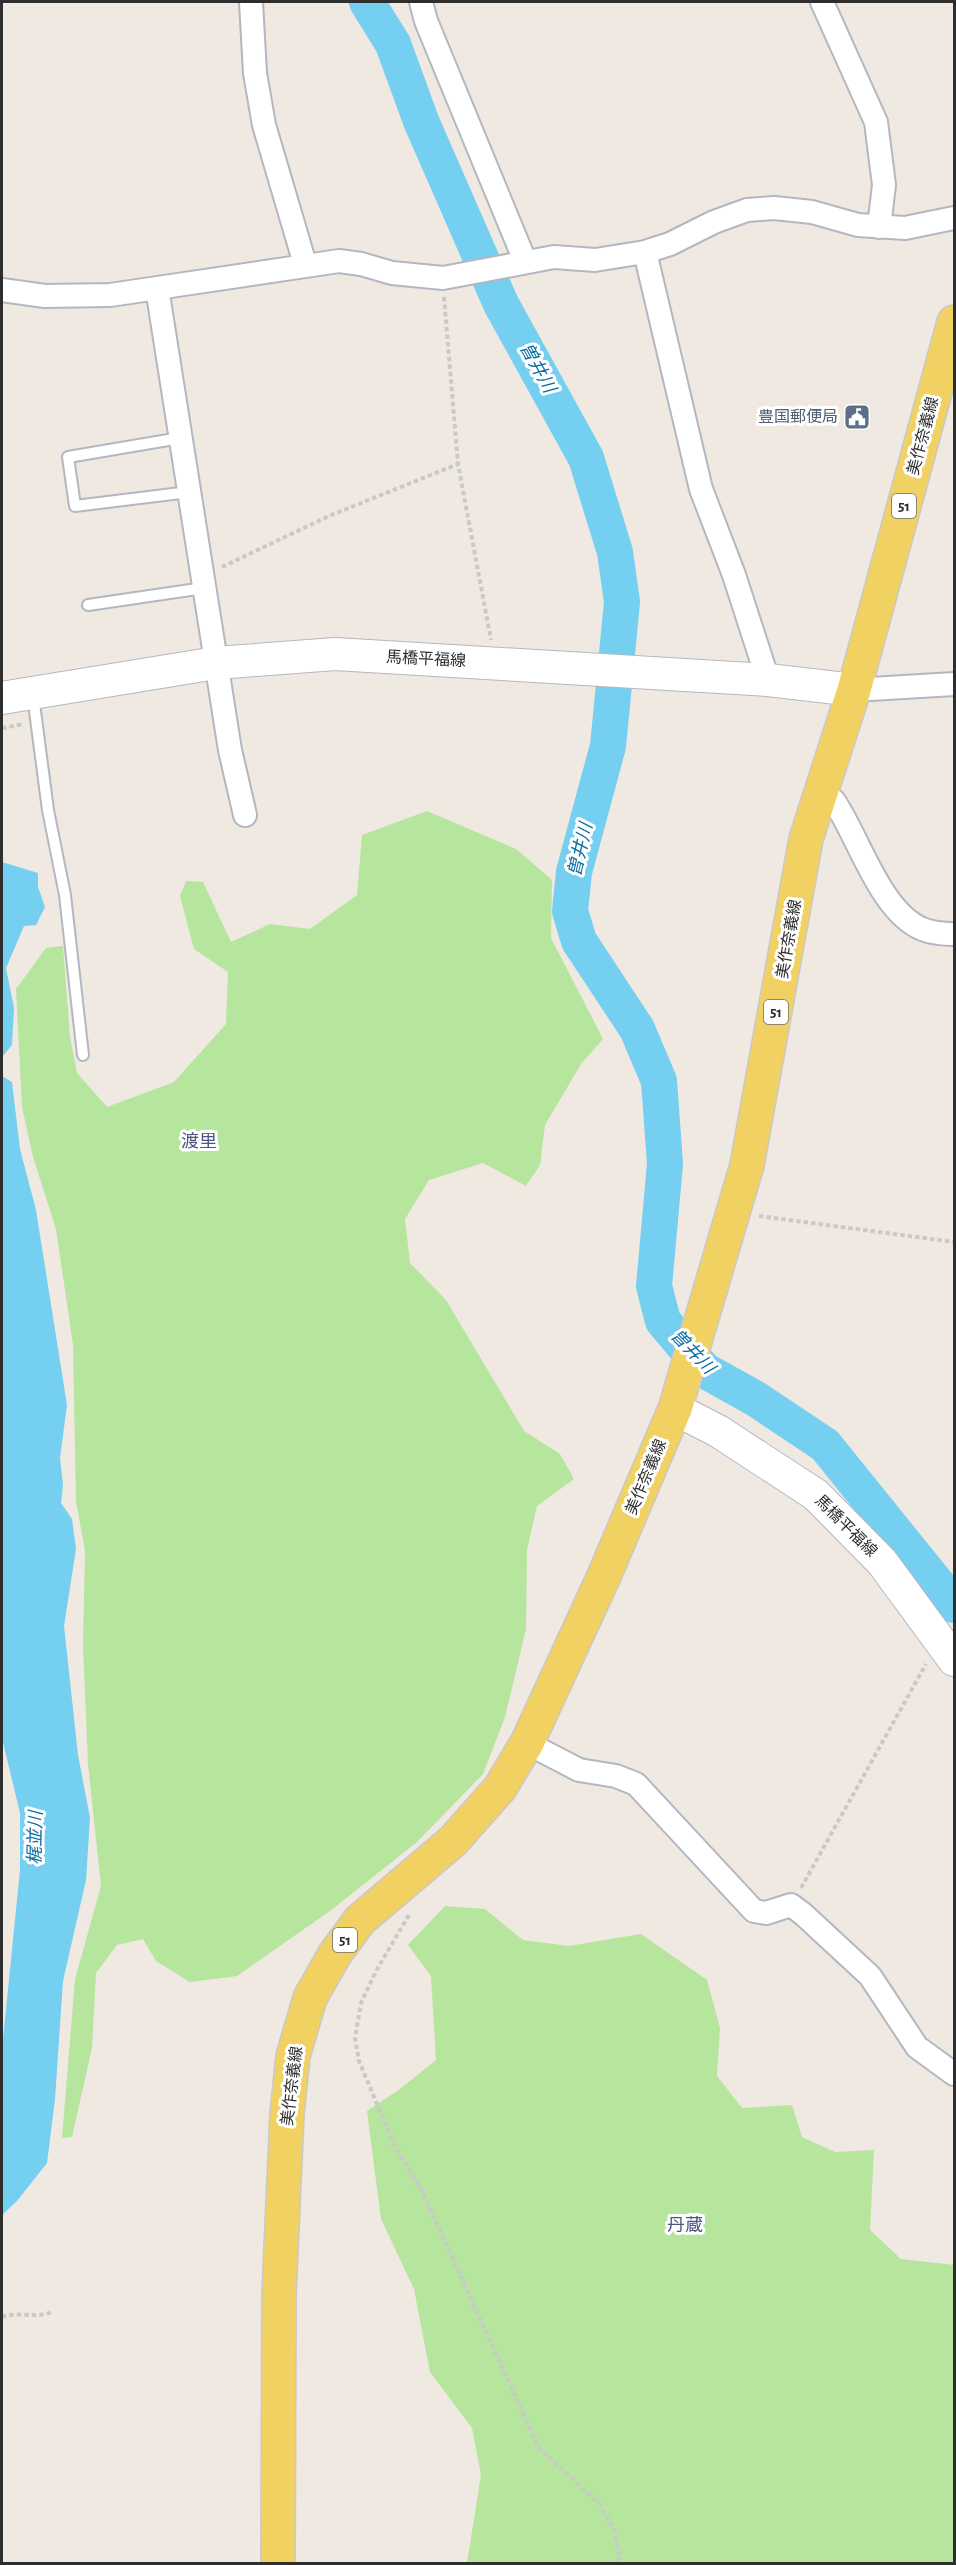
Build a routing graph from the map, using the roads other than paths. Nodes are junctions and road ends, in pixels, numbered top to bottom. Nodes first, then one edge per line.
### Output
1 (251, 2) edge
2 (421, 2) edge
3 (822, 2) edge
4 (954, 218) edge
5 (879, 227) junction
6 (645, 252) junction
7 (520, 263) junction
8 (305, 264) junction
9 (157, 288) junction
10 (2, 290) edge
11 (954, 322) edge
12 (180, 438) junction
13 (189, 492) junction
14 (203, 581) junction
15 (88, 605) dead end
16 (216, 663) junction
17 (768, 680) junction
18 (954, 684) edge
19 (854, 690) junction
20 (22, 702) edge
21 (821, 791) junction
22 (245, 816) dead end
23 (954, 934) edge
24 (83, 1055) dead end
25 (675, 1409) junction
26 (947, 1650) edge
27 (527, 1743) junction
28 (954, 2074) edge
29 (278, 2564) edge

1 - 8 street
2 - 7 street
3 - 5 street
4 - 5 street
5 - 6 street
6 - 7 street
6 - 17 street
7 - 8 street
8 - 9 street
9 - 10 street
9 - 12 street
11 - 19 main road, 美作奈義線 / 51
12 - 13 street
12 - 13 lane
13 - 14 street
14 - 15 lane
14 - 16 street
16 - 17 main road, 馬橋平福線
16 - 20 main road, 馬橋平福線
16 - 22 street
17 - 19 main road, 馬橋平福線
18 - 19 street
19 - 21 main road, 美作奈義線 / 51
20 - 24 lane
21 - 23 street
21 - 25 main road, 美作奈義線 / 51
25 - 26 main road, 馬橋平福線
25 - 27 main road, 美作奈義線 / 51
27 - 28 street
27 - 29 main road, 美作奈義線 / 51

